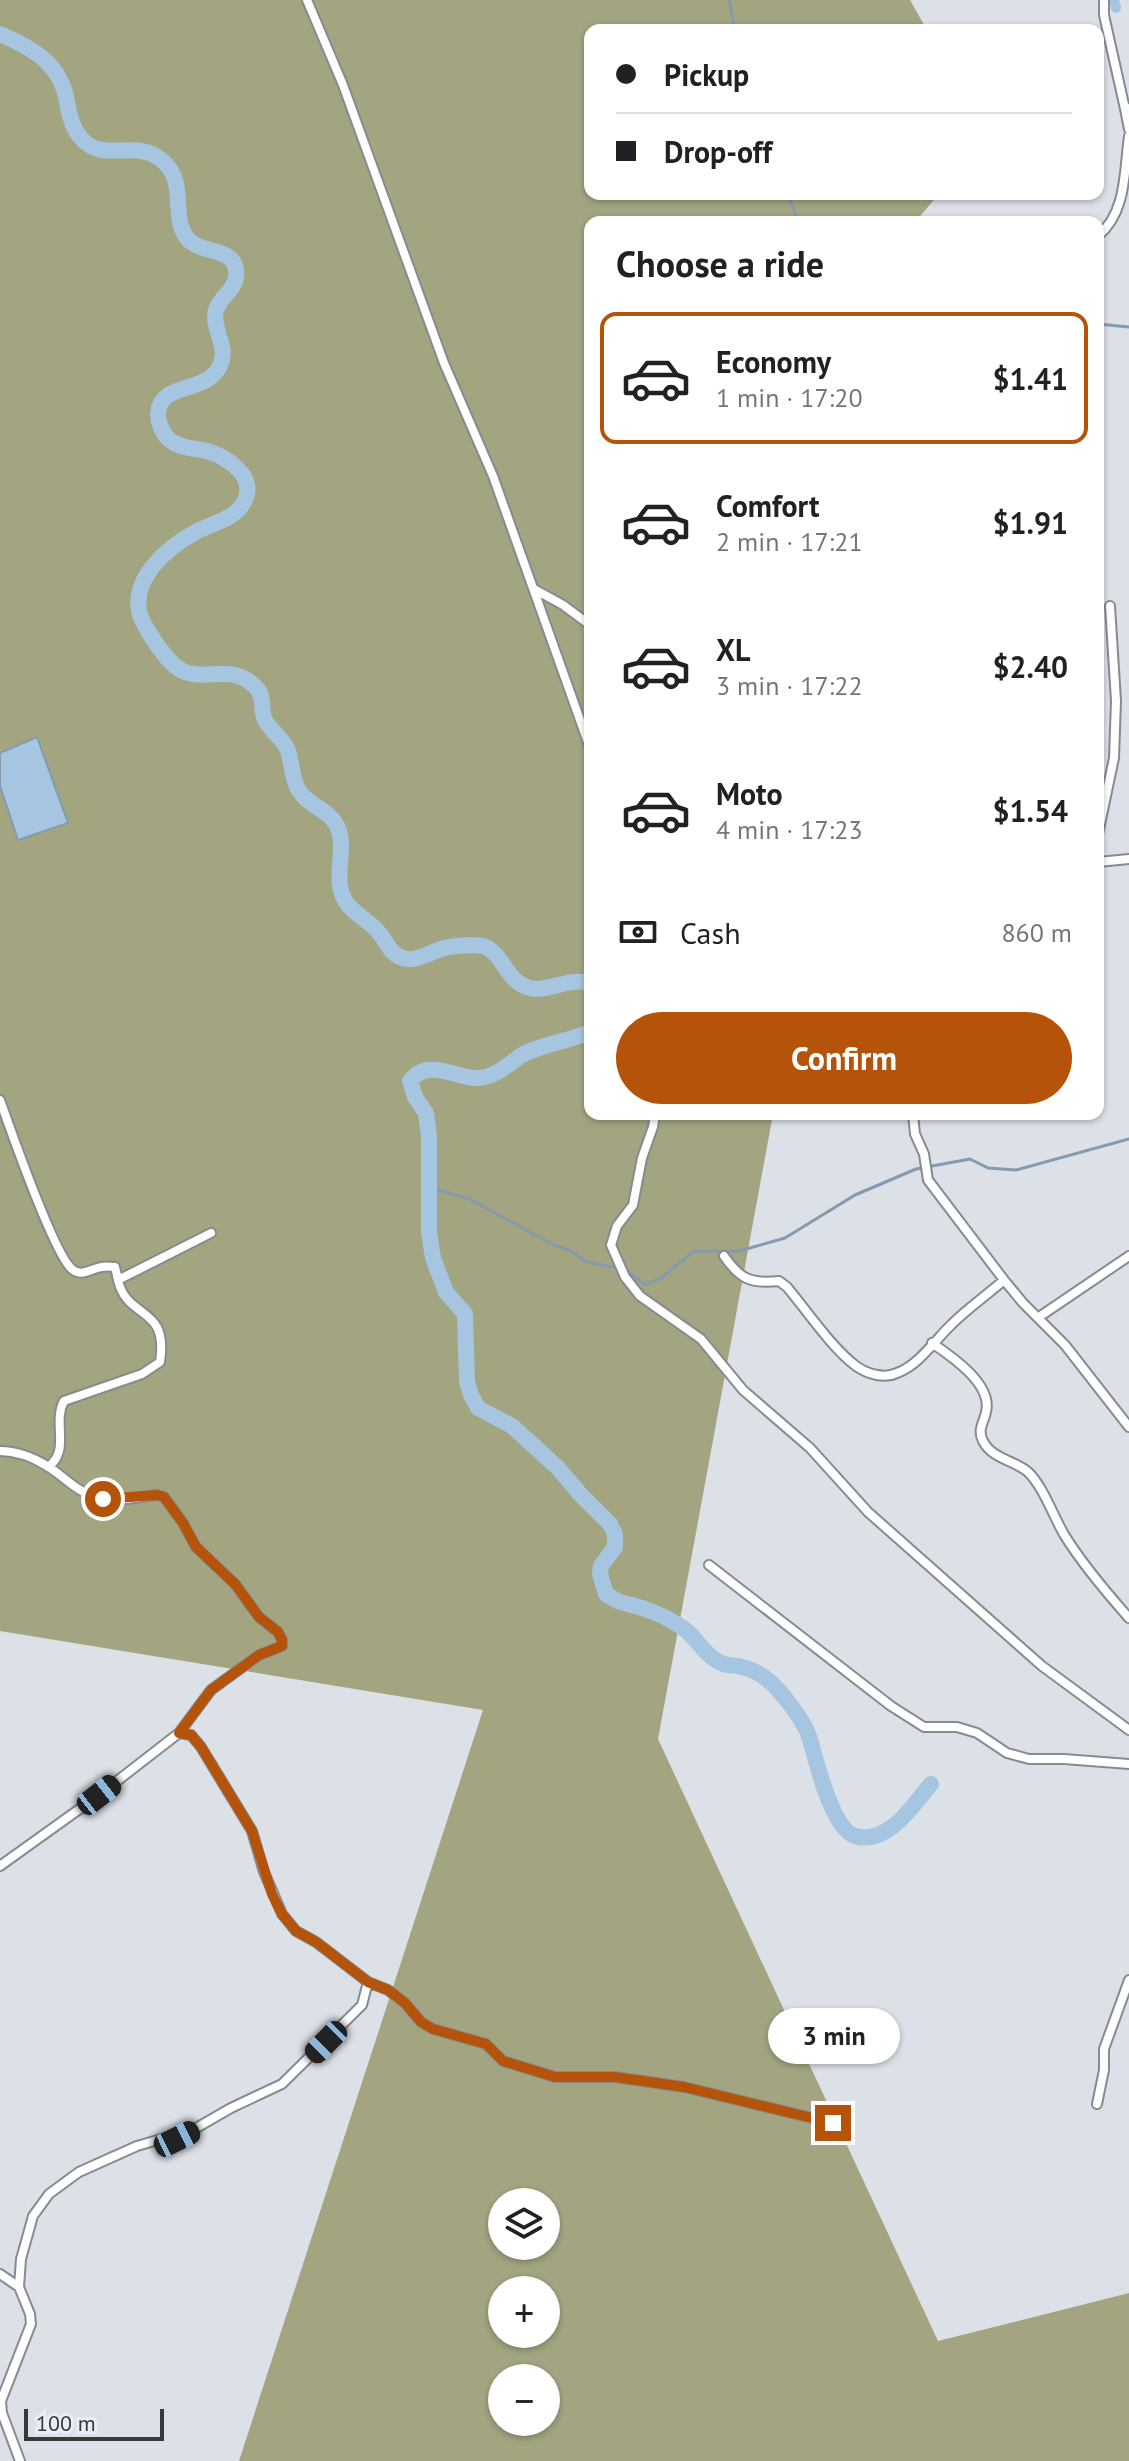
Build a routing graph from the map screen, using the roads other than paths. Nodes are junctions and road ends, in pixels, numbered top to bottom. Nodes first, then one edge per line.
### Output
1 (307, 0) edge
2 (1104, 0) edge
3 (1127, 108) edge
4 (1129, 129) edge
5 (1129, 136) edge
6 (1104, 231) edge
7 (534, 589) junction
8 (1110, 606) dead end
9 (584, 621) edge
10 (584, 731) edge
11 (1104, 806) edge
12 (1129, 859) edge
13 (1104, 861) edge
14 (0, 1100) edge
15 (654, 1120) edge
16 (914, 1120) edge
17 (211, 1233) dead end
18 (724, 1256) dead end
19 (1129, 1256) edge
20 (118, 1280) junction
21 (1004, 1280) junction
22 (1039, 1317) junction
23 (932, 1343) junction
24 (1129, 1427) edge
25 (0, 1451) edge
26 (48, 1467) junction
27 (709, 1565) dead end
28 (1129, 1618) edge
29 (1129, 1730) edge
30 (179, 1733) junction
31 (1129, 1764) edge
32 (0, 1866) edge
33 (1129, 1980) edge
34 (368, 1982) junction
35 (1097, 2104) dead end
36 (833, 2123) dead end
37 (0, 2274) edge
38 (19, 2287) junction
39 (20, 2461) edge

1 - 7 street
2 - 3 street
3 - 4 street
5 - 6 street
7 - 9 street
7 - 10 street
8 - 11 street
12 - 13 street
14 - 20 street
15 - 29 street
16 - 21 street
17 - 20 street
18 - 23 street
19 - 22 street
20 - 26 street
21 - 22 street
21 - 23 street
22 - 24 street
23 - 28 street
25 - 26 street
26 - 30 street
27 - 31 street
30 - 32 street
30 - 34 street
33 - 35 street
34 - 36 street
34 - 38 street
37 - 38 street
38 - 39 street

